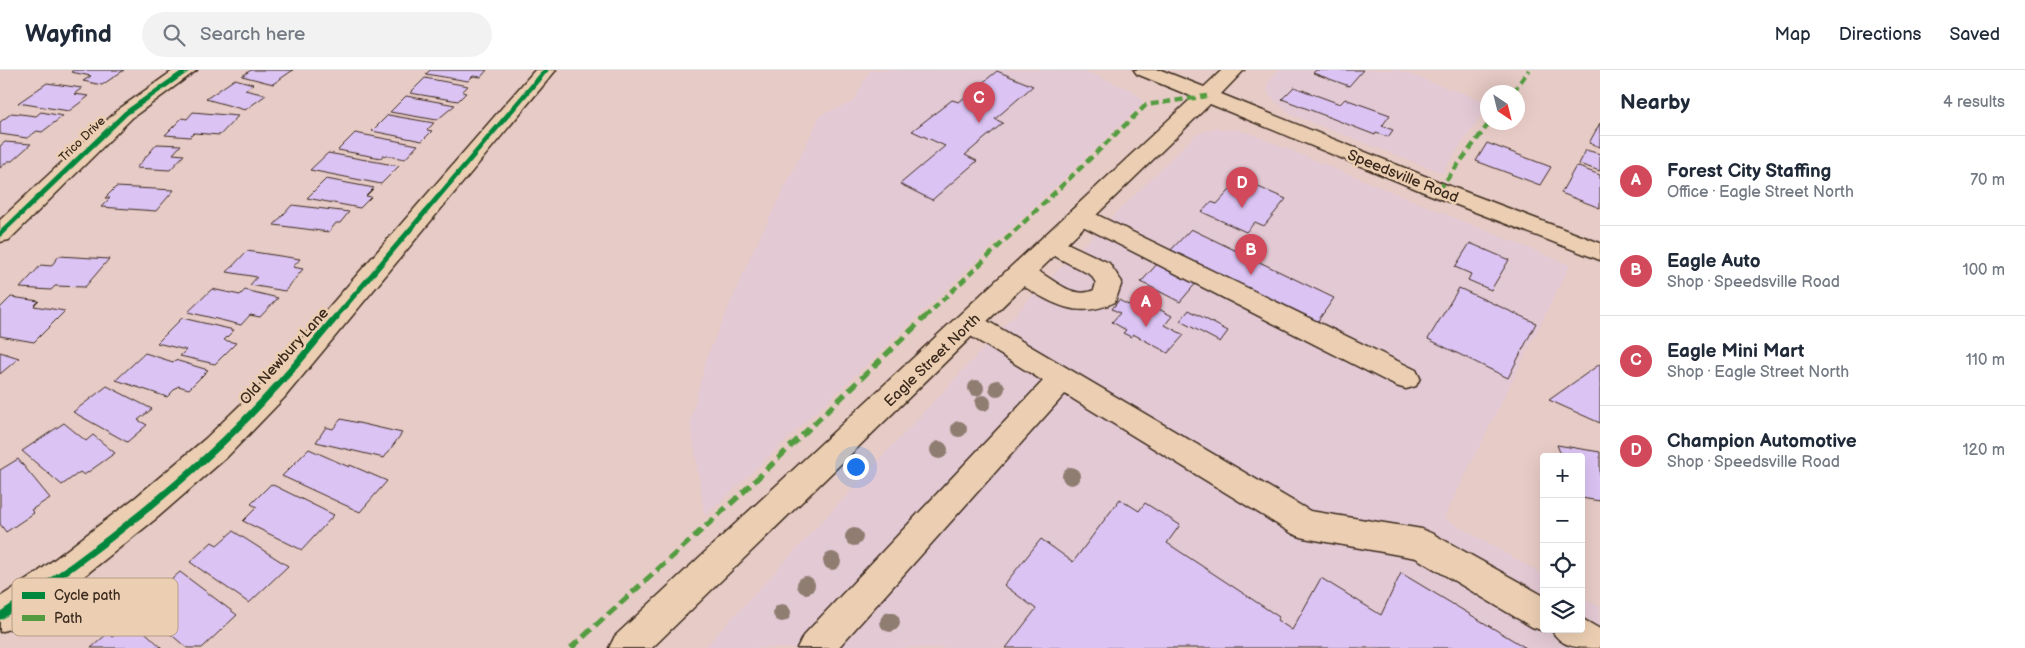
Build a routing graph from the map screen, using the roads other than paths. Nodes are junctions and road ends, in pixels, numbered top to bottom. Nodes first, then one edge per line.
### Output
1 (188, 70) edge
2 (546, 70) edge
3 (1144, 70) edge
4 (1234, 70) edge
5 (1207, 96) junction
6 (1081, 215) junction
7 (0, 234) edge
8 (1052, 244) junction
9 (1600, 252) edge
10 (1020, 273) junction
11 (970, 323) junction
12 (1062, 378) junction
13 (1406, 378) dead end
14 (56, 578) edge
15 (12, 608) edge
16 (1540, 613) edge
17 (0, 616) edge
18 (1575, 633) edge
19 (633, 646) edge
20 (815, 648) edge
21 (1600, 648) edge

1 - 7 main road, Trico Drive
2 - 14 main road, Old Newbury Lane
3 - 5 main road, Speedsville Road
4 - 5 main road, Eagle Street North
5 - 6 main road, Eagle Street North
5 - 9 main road, Speedsville Road
6 - 8 main road, Eagle Street North
6 - 13 main road
8 - 10 main road, Eagle Street North
8 - 10 main road
10 - 11 main road, Eagle Street North
11 - 12 main road
11 - 19 main road, Eagle Street North
12 - 16 main road
12 - 20 main road
15 - 17 main road, Old Newbury Lane
18 - 21 main road

